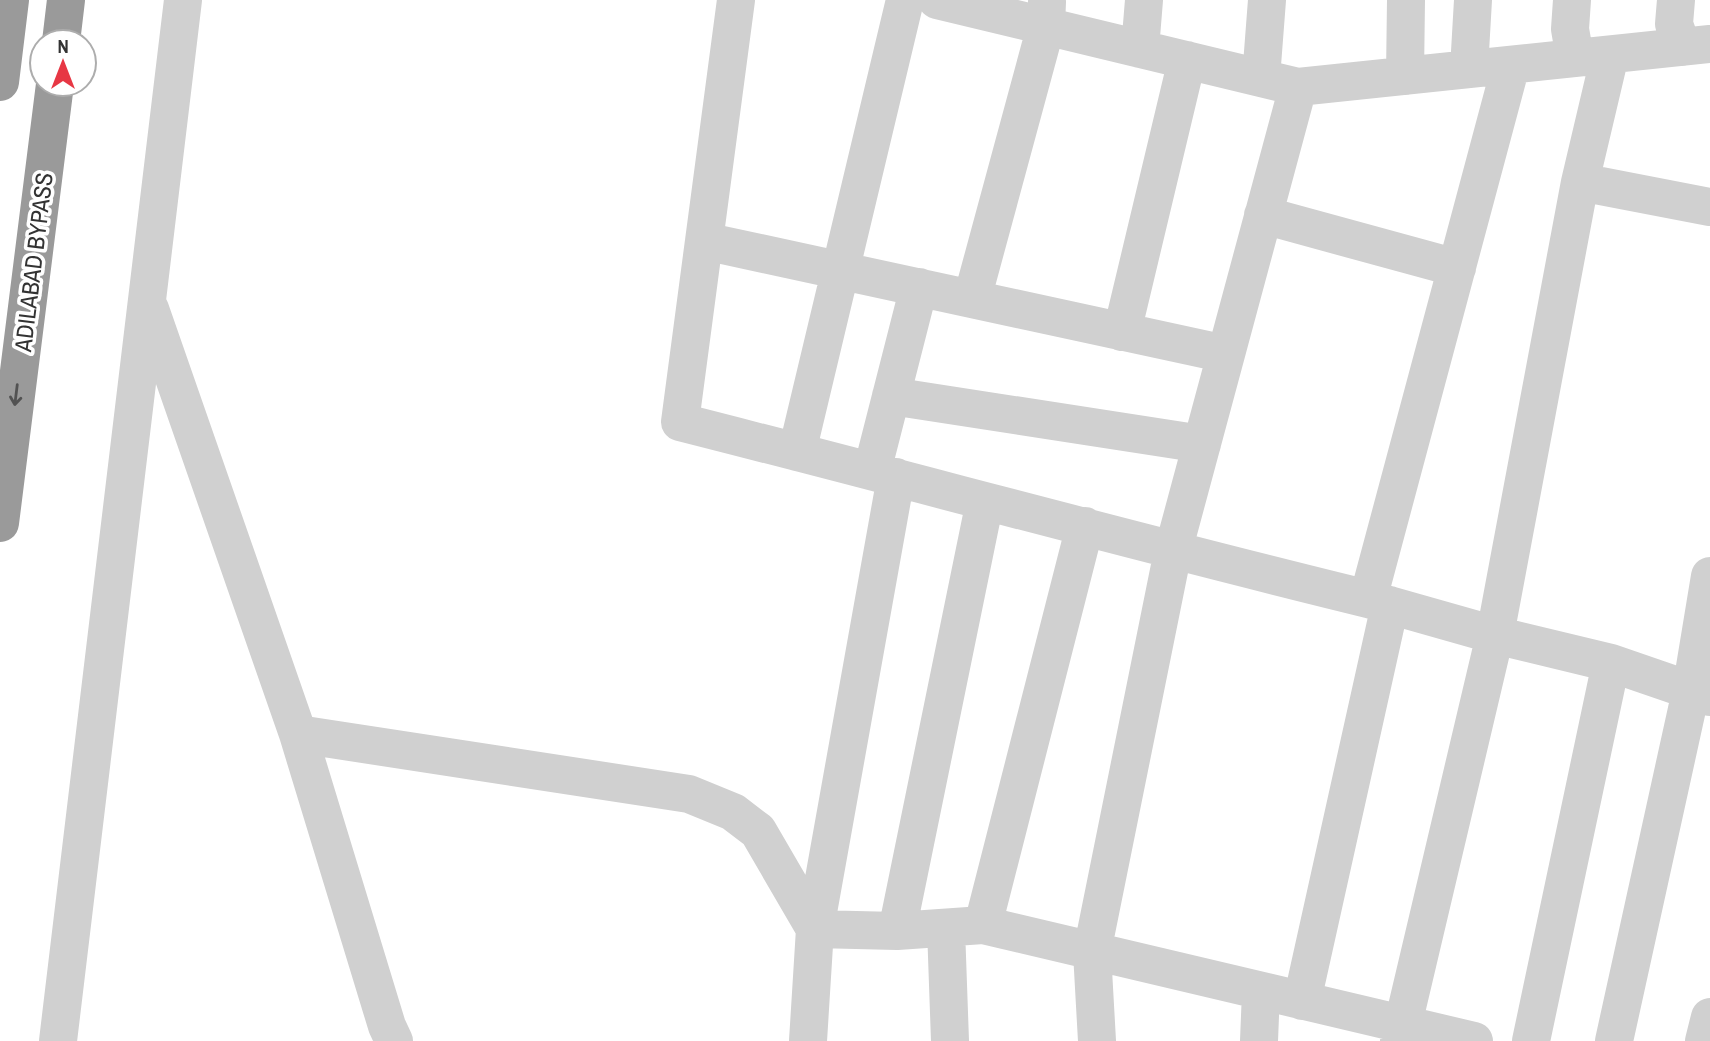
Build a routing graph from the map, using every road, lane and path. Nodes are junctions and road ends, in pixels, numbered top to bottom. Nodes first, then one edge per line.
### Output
1 (10, 0) edge
2 (66, 0) edge
3 (183, 0) edge
4 (736, 0) edge
5 (905, 0) edge
6 (939, 0) edge
7 (1144, 0) edge
8 (1267, 0) edge
9 (1406, 0) edge
10 (1473, 0) edge
11 (1572, 0) edge
12 (1676, 0) edge
13 (1047, 13) edge
14 (63, 28) edge
15 (1696, 46) edge
16 (1140, 49) junction
17 (1593, 57) junction
18 (1187, 60) junction
19 (1511, 65) junction
20 (1469, 69) junction
21 (1405, 76) junction
22 (1261, 78) junction
23 (0, 82) edge
24 (1298, 87) junction
25 (53, 98) edge
26 (1580, 182) junction
27 (1710, 207) edge
28 (1263, 215) junction
29 (704, 242) junction
30 (1457, 268) junction
31 (841, 270) junction
32 (919, 287) junction
33 (146, 299) junction
34 (972, 299) junction
35 (1122, 331) junction
36 (1226, 354) junction
37 (891, 396) junction
38 (1202, 444) junction
39 (797, 452) junction
40 (884, 474) junction
41 (985, 501) junction
42 (0, 523) edge
43 (1086, 526) junction
44 (1173, 551) junction
45 (1710, 576) edge
46 (1379, 602) junction
47 (1495, 635) junction
48 (1611, 663) junction
49 (1701, 694) edge
50 (298, 734) junction
51 (964, 926) junction
52 (815, 929) junction
53 (897, 931) junction
54 (1092, 953) junction
55 (1261, 991) junction
56 (1302, 1001) junction
57 (1710, 1017) edge
58 (1400, 1033) edge
59 (58, 1041) edge
60 (394, 1041) edge
61 (808, 1041) edge
62 (950, 1041) edge
63 (1097, 1041) edge
64 (1259, 1041) edge
65 (1474, 1041) edge
66 (1531, 1041) edge
67 (1614, 1041) edge
68 (1704, 1041) edge

1 - 23 highway
2 - 14 highway
3 - 33 street
4 - 29 street
5 - 31 street
6 - 13 street
7 - 16 street
8 - 22 street
9 - 21 street
10 - 20 street
11 - 17 street
12 - 15 street
13 - 16 street
13 - 34 street
15 - 17 street
16 - 18 street
17 - 19 street
17 - 26 street
18 - 22 street
18 - 35 street
19 - 20 street
19 - 30 street
20 - 21 street
21 - 24 street
22 - 24 street
24 - 28 street
25 -> 42 highway, ADILABAD BYPASS
26 - 27 street
26 - 47 street
28 - 30 street
28 - 36 street
29 - 31 street
29 - 39 street
30 - 46 street
31 - 32 street
31 - 39 street
32 - 34 street
32 - 37 street
33 - 50 street
33 - 59 street
34 - 35 street
35 - 36 street
36 - 38 street
37 - 38 street
37 - 40 street
38 - 44 street
39 - 40 street
40 - 41 street
40 - 52 street
41 - 43 street
41 - 53 street
43 - 44 street
43 - 51 street
44 - 46 street
44 - 54 street
45 - 49 street
46 - 47 street
46 - 56 street
47 - 48 street
47 - 58 street
48 - 49 street
48 - 66 street
49 - 67 street
50 - 52 street
50 - 60 street
51 - 53 street
51 - 54 street
51 - 62 street
52 - 53 street
52 - 61 street
54 - 55 street
54 - 63 street
55 - 56 street
55 - 64 street
56 - 58 street
57 - 68 street
58 - 65 street

